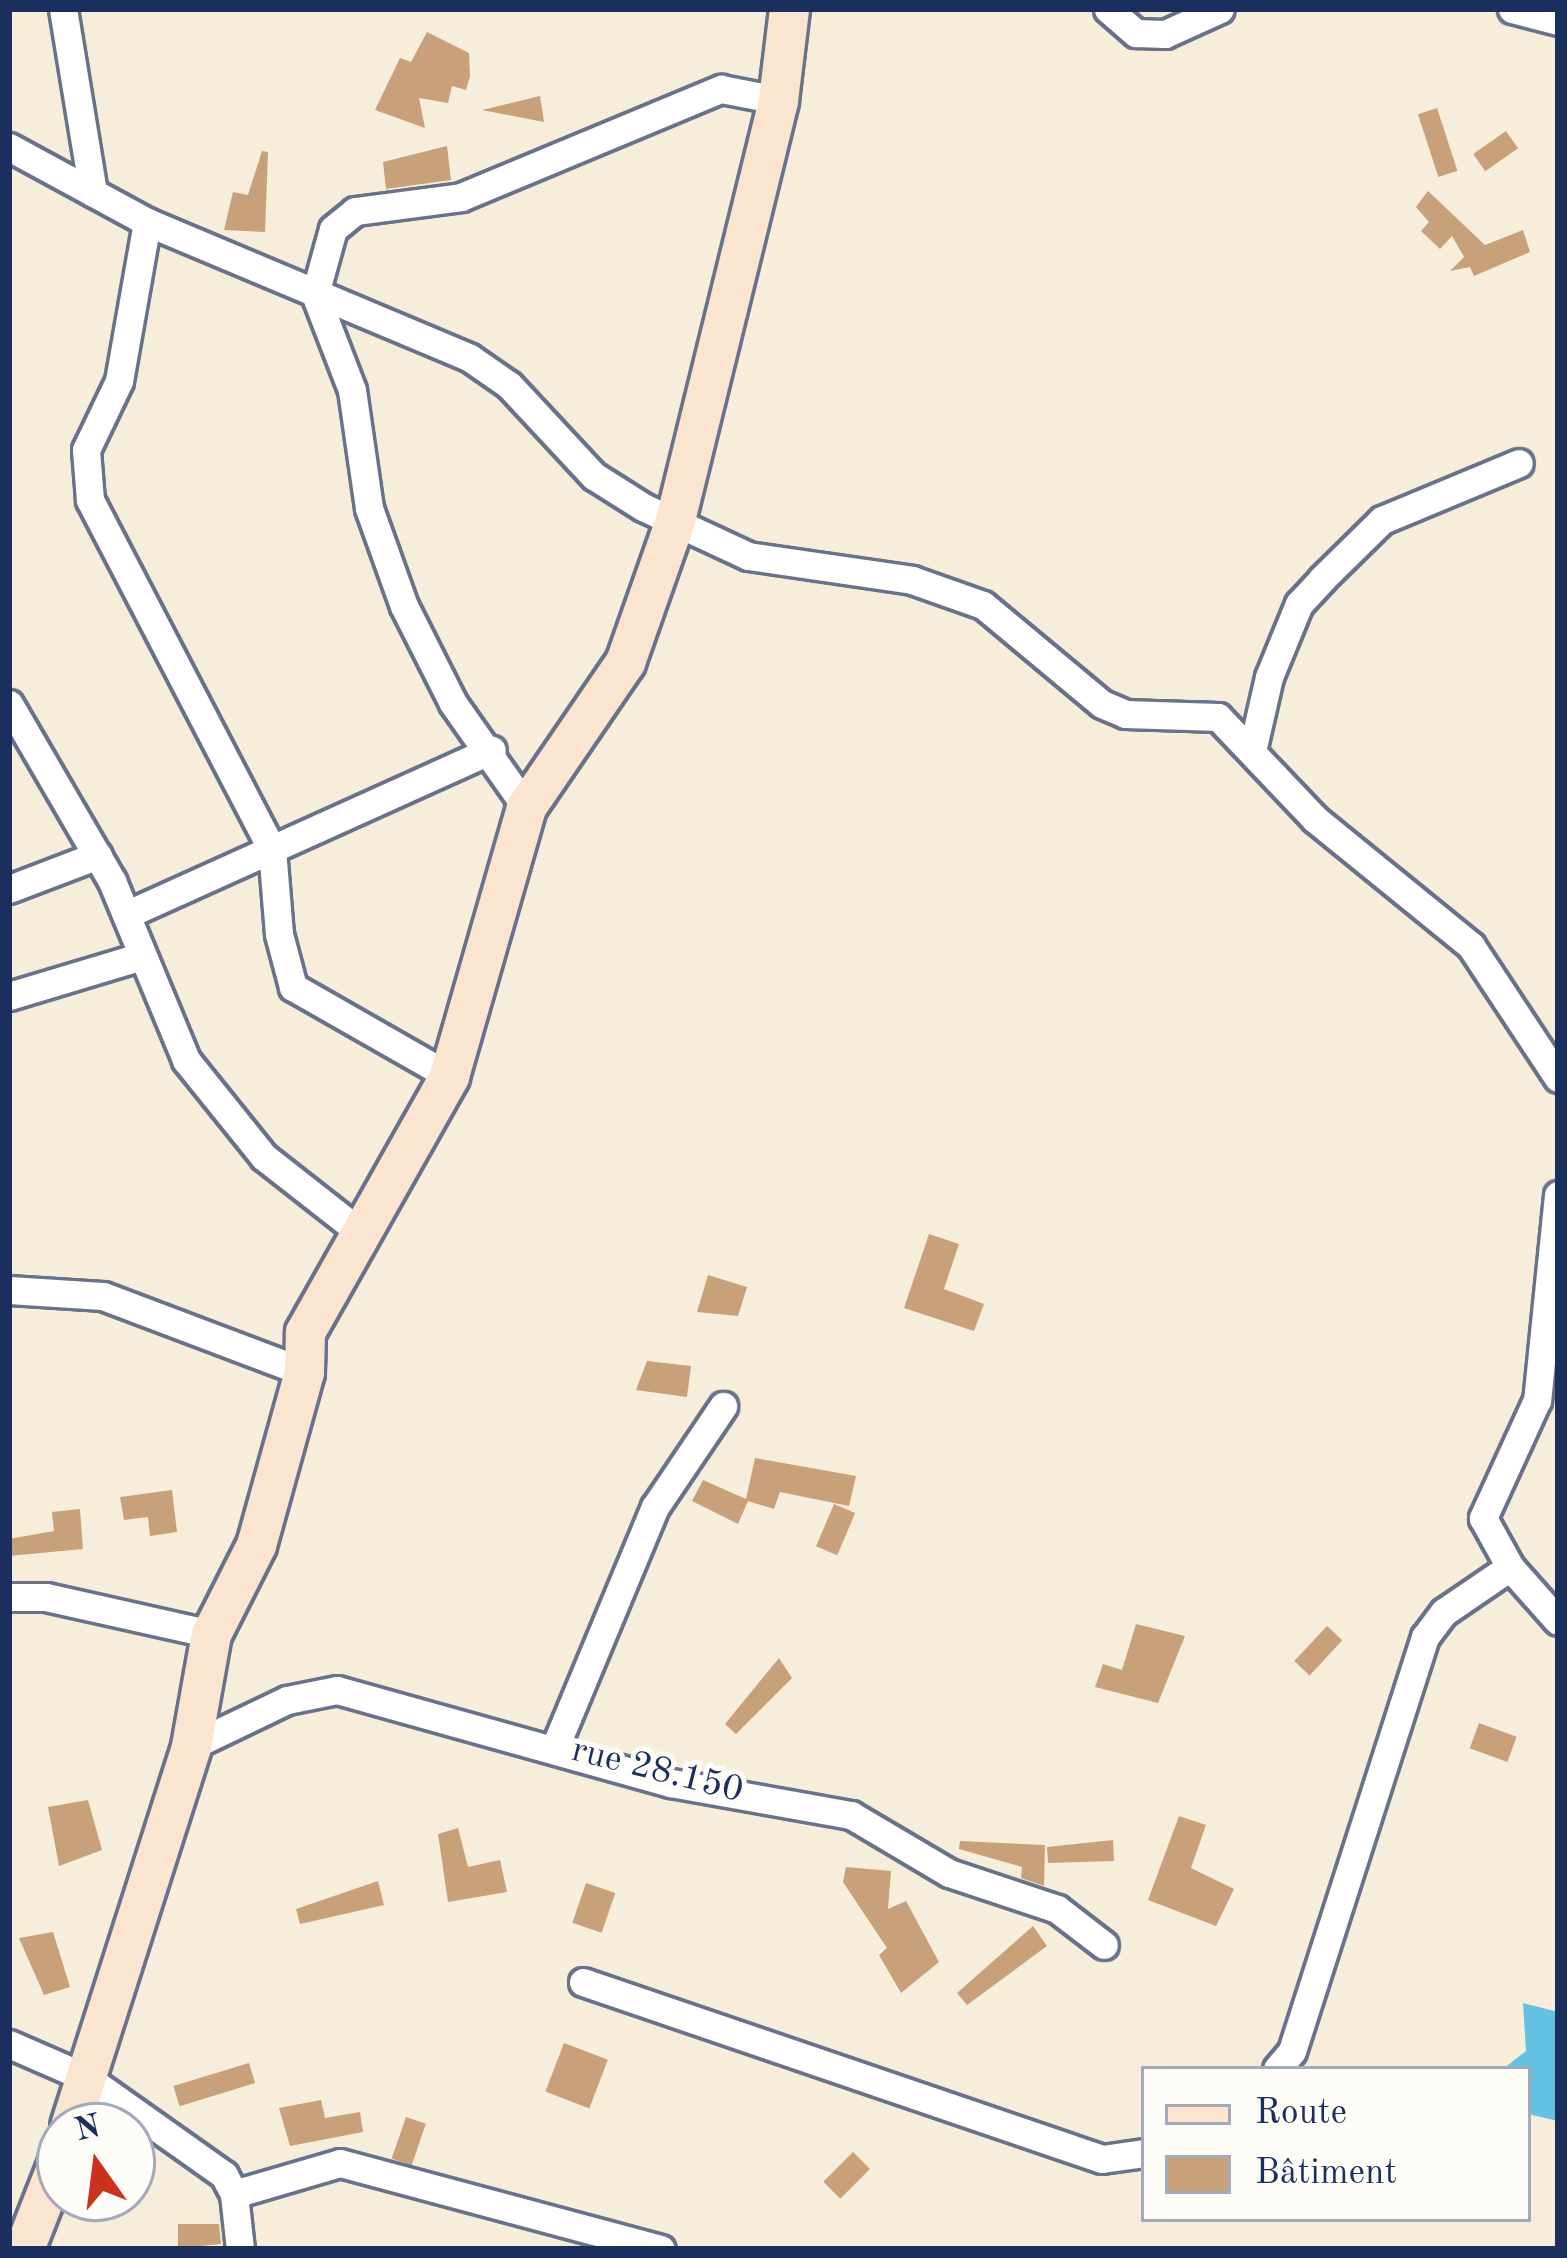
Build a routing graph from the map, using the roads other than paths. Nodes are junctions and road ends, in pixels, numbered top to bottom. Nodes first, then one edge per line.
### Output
1 (63, 9) edge
2 (788, 9) edge
3 (1108, 9) edge
4 (1220, 9) edge
5 (1512, 9) edge
6 (1558, 21) edge
7 (778, 100) junction
8 (9, 147) edge
9 (93, 193) junction
10 (147, 222) junction
11 (315, 294) junction
12 (1519, 463) dead end
13 (675, 520) junction
14 (9, 704) edge
15 (1252, 747) junction
16 (492, 750) junction
17 (526, 807) junction
18 (272, 850) junction
19 (98, 855) junction
20 (9, 889) edge
21 (128, 914) junction
22 (139, 957) junction
23 (9, 996) edge
24 (1546, 1028) edge
25 (449, 1076) junction
26 (1558, 1078) edge
27 (1558, 1195) edge
28 (362, 1233) junction
29 (9, 1290) edge
30 (304, 1372) junction
31 (1548, 1402) edge
32 (723, 1406) dead end
33 (1510, 1568) junction
34 (9, 1598) edge
35 (1558, 1621) edge
36 (211, 1634) junction
37 (191, 1746) junction
38 (555, 1747) junction
39 (1104, 1945) dead end
40 (583, 1982) dead end
41 (9, 2044) edge
42 (1280, 2066) edge
43 (87, 2078) junction
44 (78, 2102) edge
45 (1141, 2153) edge
46 (235, 2194) junction
47 (240, 2249) edge
48 (661, 2249) edge

1 - 9 street
2 - 7 street
3 - 4 street
5 - 6 street
7 - 11 street
7 - 13 street
8 - 9 street
9 - 10 street
10 - 11 street
10 - 18 street
11 - 13 street
11 - 16 street
12 - 15 street
13 - 15 street
13 - 17 street
14 - 19 street
15 - 24 street
16 - 17 street
16 - 18 street
17 - 25 street
18 - 21 street
18 - 25 street
19 - 20 street
19 - 21 street
21 - 22 street
22 - 23 street
22 - 28 street
24 - 26 street
25 - 28 street
27 - 31 street
28 - 30 street
29 - 30 street
30 - 36 street
31 - 33 street
32 - 38 street
33 - 35 street
33 - 42 street
34 - 36 street
36 - 37 street
37 - 38 street, rue 28.150
37 - 43 street
38 - 39 street, rue 28.150
40 - 45 street
41 - 43 street
43 - 44 street
43 - 46 street
46 - 47 street
46 - 48 street

